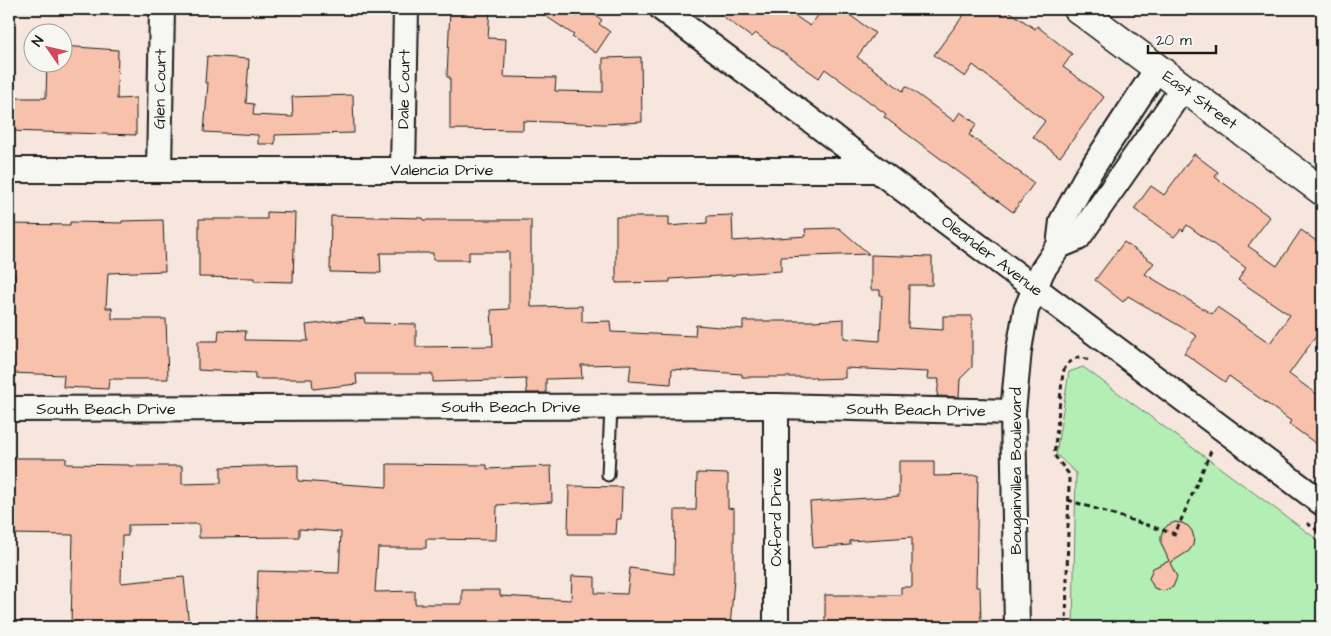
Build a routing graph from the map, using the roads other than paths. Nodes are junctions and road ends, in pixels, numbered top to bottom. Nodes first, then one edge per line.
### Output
1 (162, 9) edge
2 (406, 9) edge
3 (662, 9) edge
4 (1078, 9) edge
5 (1157, 69) junction
6 (1183, 88) junction
7 (9, 170) edge
8 (159, 170) junction
9 (403, 170) junction
10 (875, 170) junction
11 (1322, 192) edge
12 (1059, 246) junction
13 (1036, 288) junction
14 (776, 406) junction
15 (611, 407) junction
16 (9, 410) edge
17 (1013, 412) junction
18 (608, 475) dead end
19 (1322, 503) edge
20 (776, 627) edge
21 (1017, 627) edge

1 - 8 street, Glen Court
2 - 9 street, Dale Court
3 - 10 street, Oleander Avenue
4 - 5 main road, East Street
5 - 6 main road, East Street
5 - 12 street
6 - 11 main road, East Street
6 - 12 street
7 - 8 street, Valencia Drive
8 - 9 street, Valencia Drive
9 - 10 street, Valencia Drive
10 - 13 street, Oleander Avenue
12 - 13 street, Bougainvillea Boulevard
13 - 17 street, Bougainvillea Boulevard
13 - 19 street, Oleander Avenue
14 - 15 street, South Beach Drive
14 - 17 street, South Beach Drive
14 - 20 street, Oxford Drive
15 - 16 street, South Beach Drive
15 - 18 lane
17 - 21 street, Bougainvillea Boulevard

